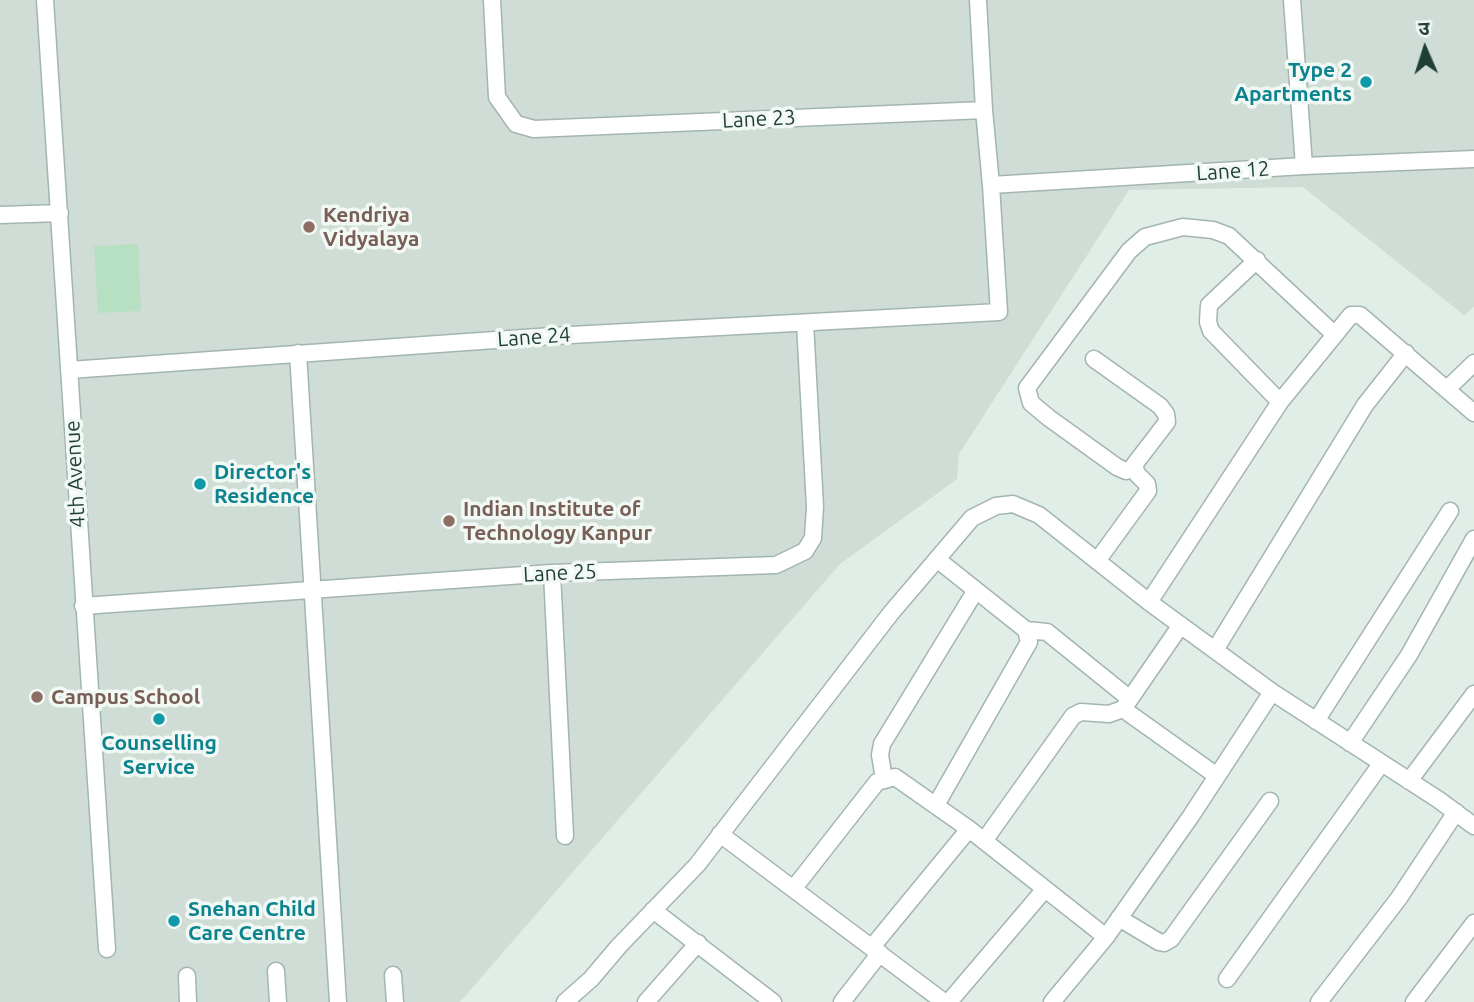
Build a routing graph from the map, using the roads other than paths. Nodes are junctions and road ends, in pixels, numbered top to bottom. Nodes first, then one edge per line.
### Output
1 (45, 0) edge
2 (492, 0) edge
3 (978, 0) edge
4 (1292, 0) edge
5 (984, 110) junction
6 (1474, 159) edge
7 (1304, 166) junction
8 (991, 186) junction
9 (60, 214) junction
10 (0, 215) edge
11 (1257, 260) junction
12 (804, 323) junction
13 (1334, 334) junction
14 (298, 353) junction
15 (1405, 354) junction
16 (1094, 359) dead end
17 (1474, 363) edge
18 (69, 370) junction
19 (1447, 389) junction
20 (1280, 402) junction
21 (1474, 413) edge
22 (1134, 470) junction
23 (1450, 511) dead end
24 (1474, 540) edge
25 (938, 560) junction
26 (1097, 561) junction
27 (552, 573) junction
28 (312, 588) junction
29 (976, 590) junction
30 (1149, 602) junction
31 (83, 606) junction
32 (1181, 625) junction
33 (1026, 630) junction
34 (1215, 650) junction
35 (1272, 692) junction
36 (1474, 694) edge
37 (1127, 704) junction
38 (1316, 722) junction
39 (1350, 743) junction
40 (1381, 764) junction
41 (1217, 776) junction
42 (884, 779) junction
43 (1409, 781) junction
44 (1270, 801) dead end
45 (936, 805) junction
46 (1456, 812) junction
47 (1474, 826) edge
48 (969, 830) junction
49 (720, 834) junction
50 (565, 836) dead end
51 (984, 841) junction
52 (794, 888) junction
53 (1045, 889) junction
54 (653, 910) junction
55 (1119, 918) junction
56 (1474, 923) edge
57 (1105, 937) junction
58 (698, 943) junction
59 (107, 949) dead end
60 (876, 950) junction
61 (276, 971) dead end
62 (393, 975) dead end
63 (187, 976) dead end
64 (1227, 979) dead end
65 (188, 1002) edge
66 (278, 1002) edge
67 (338, 1002) edge
68 (395, 1002) edge
69 (565, 1002) edge
70 (646, 1002) edge
71 (773, 1002) edge
72 (842, 1002) edge
73 (947, 1002) edge
74 (1052, 1002) edge
75 (1319, 1002) edge
76 (1414, 1002) edge

1 - 9 street, 4th Avenue
2 - 5 street, Lane 23
3 - 5 street
4 - 7 street
5 - 8 street
6 - 7 street, Lane 12
7 - 8 street, Lane 12
8 - 12 street, Lane 24
9 - 10 street
9 - 18 street, 4th Avenue
11 - 13 street
11 - 20 street
11 - 22 street
12 - 14 street, Lane 24
12 - 27 street, Lane 25
13 - 15 street
13 - 20 street
14 - 18 street, Lane 24
14 - 28 street
15 - 19 street
15 - 34 street
16 - 22 street
17 - 19 street
18 - 31 street, 4th Avenue
19 - 21 street
20 - 30 street
22 - 26 street
23 - 38 street
24 - 39 street
25 - 26 street
25 - 29 street
25 - 49 street
26 - 30 street
27 - 28 street, Lane 25
27 - 50 street
28 - 31 street, Lane 25
28 - 67 street
29 - 33 street
29 - 42 street
30 - 32 street
31 - 59 street, 4th Avenue
32 - 34 street
32 - 37 street
33 - 37 street
33 - 45 street
34 - 35 street
35 - 38 street
35 - 41 street
36 - 43 street
37 - 41 street
37 - 51 street
38 - 39 street
39 - 40 street
40 - 43 street
40 - 64 street
41 - 55 street
42 - 45 street
42 - 52 street
43 - 46 street
44 - 55 street
45 - 48 street
46 - 47 street
46 - 75 street
48 - 51 street
48 - 60 street
49 - 52 street
49 - 54 street
51 - 53 street
52 - 60 street
53 - 57 street
53 - 73 street
54 - 58 street
54 - 69 street
55 - 57 street
56 - 76 street
57 - 74 street
58 - 70 street
58 - 71 street
60 - 72 street
60 - 73 street
61 - 66 street
62 - 68 street
63 - 65 street

